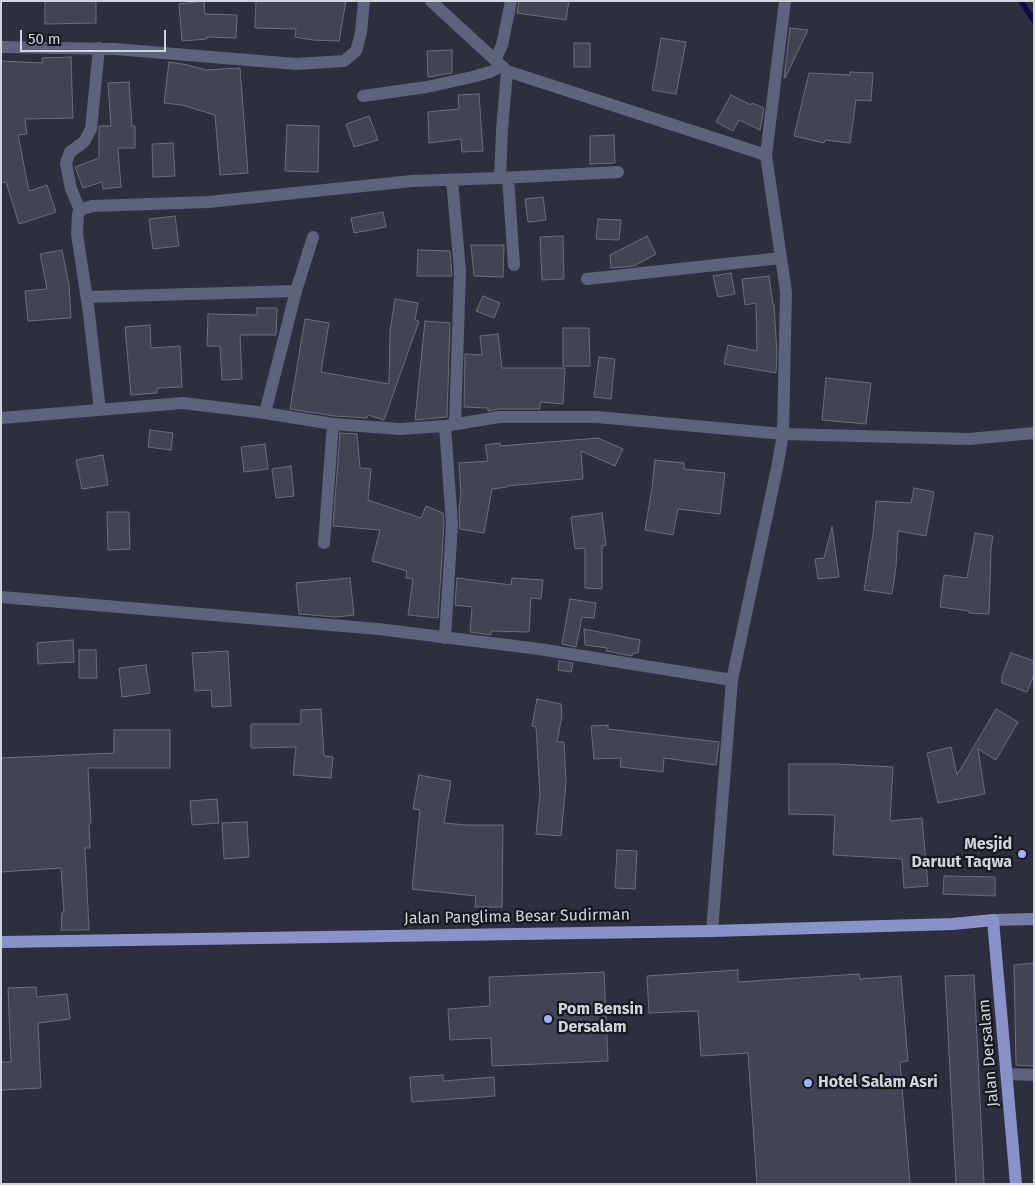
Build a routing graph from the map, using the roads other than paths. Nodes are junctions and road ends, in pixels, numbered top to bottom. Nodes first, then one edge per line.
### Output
1 (364, 1) edge
2 (431, 1) edge
3 (511, 1) edge
4 (785, 1) edge
5 (1, 47) edge
6 (99, 48) junction
7 (501, 65) junction
8 (363, 96) dead end
9 (766, 155) junction
10 (618, 172) dead end
11 (504, 178) junction
12 (452, 180) junction
13 (80, 210) junction
14 (313, 237) dead end
15 (781, 258) junction
16 (514, 265) dead end
17 (587, 279) dead end
18 (296, 291) junction
19 (87, 297) junction
20 (100, 410) junction
21 (265, 413) junction
22 (1, 418) edge
23 (334, 424) junction
24 (450, 425) junction
25 (1034, 433) edge
26 (783, 434) junction
27 (324, 543) dead end
28 (1, 597) edge
29 (445, 638) junction
30 (732, 680) junction
31 (1034, 918) edge
32 (994, 920) junction
33 (712, 931) junction
34 (1, 942) edge
35 (1007, 1074) junction
36 (1034, 1075) edge
37 (1016, 1184) edge

1 - 6 street
2 - 7 street
3 - 7 street
4 - 9 street
5 - 6 street
6 - 13 street
7 - 8 street
7 - 9 street
7 - 11 street
9 - 15 street
10 - 11 street
11 - 12 street
11 - 16 street
12 - 13 street
12 - 24 street
13 - 19 street
14 - 18 street
15 - 17 street
15 - 26 street
18 - 19 street
18 - 21 street
19 - 20 street
20 - 21 street
20 - 22 street
21 - 23 street
23 - 24 street
23 - 27 street
24 - 26 street
24 - 29 street
25 - 26 street
26 - 30 street
28 - 29 street
29 - 30 street
30 - 33 street
31 - 32 main road, Jalan Panglima Besar Sudirman
32 - 33 main road, Jalan Panglima Besar Sudirman
32 - 35 main road, Jalan Dersalam
33 - 34 main road, Jalan Panglima Besar Sudirman
35 - 36 street
35 - 37 main road, Jalan Dersalam

